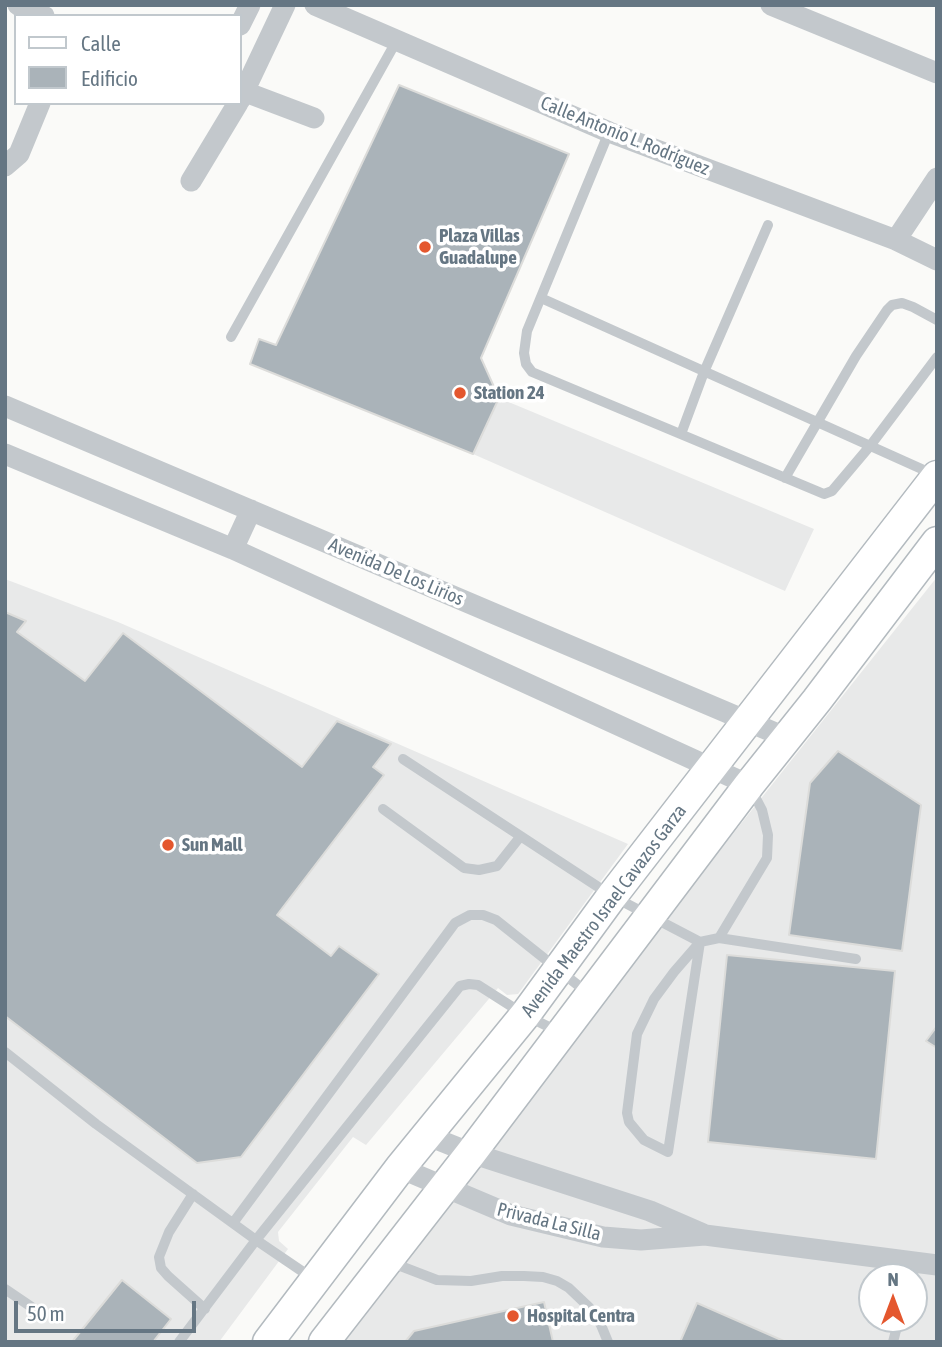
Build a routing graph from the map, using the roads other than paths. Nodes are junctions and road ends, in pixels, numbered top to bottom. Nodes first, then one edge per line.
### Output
1 (18, 5) edge
2 (250, 5) edge
3 (285, 5) edge
4 (315, 5) edge
5 (771, 5) edge
6 (39, 14) edge
7 (242, 21) edge
8 (397, 40) junction
9 (937, 73) edge
10 (242, 92) edge
11 (242, 97) edge
12 (39, 105) edge
13 (235, 105) edge
14 (314, 118) dead end
15 (609, 132) junction
16 (5, 166) edge
17 (937, 178) edge
18 (191, 181) dead end
19 (768, 225) dead end
20 (896, 240) junction
21 (937, 260) edge
22 (541, 299) junction
23 (937, 320) edge
24 (230, 338) dead end
25 (937, 357) edge
26 (704, 372) junction
27 (5, 406) edge
28 (817, 422) junction
29 (681, 434) junction
30 (870, 446) junction
31 (5, 454) edge
32 (937, 476) edge
33 (785, 478) junction
34 (251, 510) junction
35 (937, 542) edge
36 (233, 549) junction
37 (749, 720) junction
38 (787, 738) junction
39 (403, 759) dead end
40 (713, 769) junction
41 (749, 785) junction
42 (383, 809) dead end
43 (520, 837) junction
44 (612, 896) junction
45 (650, 915) junction
46 (719, 938) junction
47 (700, 942) junction
48 (856, 959) dead end
49 (558, 971) junction
50 (591, 995) junction
51 (525, 1015) junction
52 (561, 1033) junction
53 (5, 1052) edge
54 (426, 1135) junction
55 (471, 1153) junction
56 (400, 1168) junction
57 (443, 1188) junction
58 (193, 1194) junction
59 (233, 1223) junction
60 (705, 1235) junction
61 (256, 1240) junction
62 (388, 1262) junction
63 (889, 1263) edge
64 (315, 1280) junction
65 (5, 1289) edge
66 (33, 1308) dead end
67 (205, 1309) junction
68 (179, 1342) edge
69 (268, 1342) edge
70 (324, 1342) edge
71 (608, 1342) edge

1 - 6 street
2 - 7 street
3 - 10 street
4 - 8 street, Calle Antonio L. Rodríguez
5 - 9 street
8 - 15 street, Calle Antonio L. Rodríguez
8 - 24 lane
11 - 14 street
12 - 16 street
13 - 18 street
15 - 20 street, Calle Antonio L. Rodríguez
15 - 22 lane
17 - 20 street
19 - 26 lane
20 - 21 street, Calle Antonio L. Rodríguez
22 - 26 lane
22 - 29 lane
23 - 28 lane
25 - 30 lane
26 - 28 lane
26 - 29 lane
27 - 34 street, Avenida De Los Lirios
28 - 30 lane
28 - 33 lane
29 - 33 lane
30 - 32 lane
30 - 33 lane
31 - 36 street
32 - 37 main road, Avenida Maestro Israel Cavazos Garza
34 - 36 street
34 - 37 street, Avenida De Los Lirios
35 - 38 main road, Avenida Maestro Israel Cavazos Garza
36 - 40 street
37 - 38 street, Avenida De Los Lirios
37 - 40 main road, Avenida Maestro Israel Cavazos Garza
38 - 41 main road, Avenida Maestro Israel Cavazos Garza
39 - 43 lane
40 - 41 street
40 - 44 main road, Avenida Maestro Israel Cavazos Garza
41 - 45 main road, Avenida Maestro Israel Cavazos Garza
41 - 46 lane
42 - 43 lane
43 - 44 lane
44 - 45 lane
44 - 49 main road, Avenida Maestro Israel Cavazos Garza
45 - 47 lane
45 - 50 main road, Avenida Maestro Israel Cavazos Garza
46 - 47 lane
46 - 48 lane
47 - 47 lane
49 - 50 lane
49 - 51 main road, Avenida Maestro Israel Cavazos Garza
49 - 59 lane
50 - 52 main road, Avenida Maestro Israel Cavazos Garza
51 - 52 lane
51 - 54 main road, Avenida Maestro Israel Cavazos Garza
51 - 61 lane
52 - 55 main road, Avenida Maestro Israel Cavazos Garza
53 - 58 lane
54 - 55 street, Privada La Silla
54 - 56 main road, Avenida Maestro Israel Cavazos Garza
55 - 57 main road, Avenida Maestro Israel Cavazos Garza
55 - 60 street, Privada La Silla
56 - 57 street, Privada La Silla
56 - 64 main road, Avenida Maestro Israel Cavazos Garza
57 - 60 street, Privada La Silla
57 - 62 main road, Avenida Maestro Israel Cavazos Garza
58 - 59 lane
58 - 67 lane
59 - 61 lane
60 - 63 street, Privada La Silla
61 - 64 lane
61 - 67 lane
62 - 70 main road, Avenida Maestro Israel Cavazos Garza
62 - 71 lane
64 - 69 main road, Avenida Maestro Israel Cavazos Garza
65 - 66 lane
67 - 68 lane

